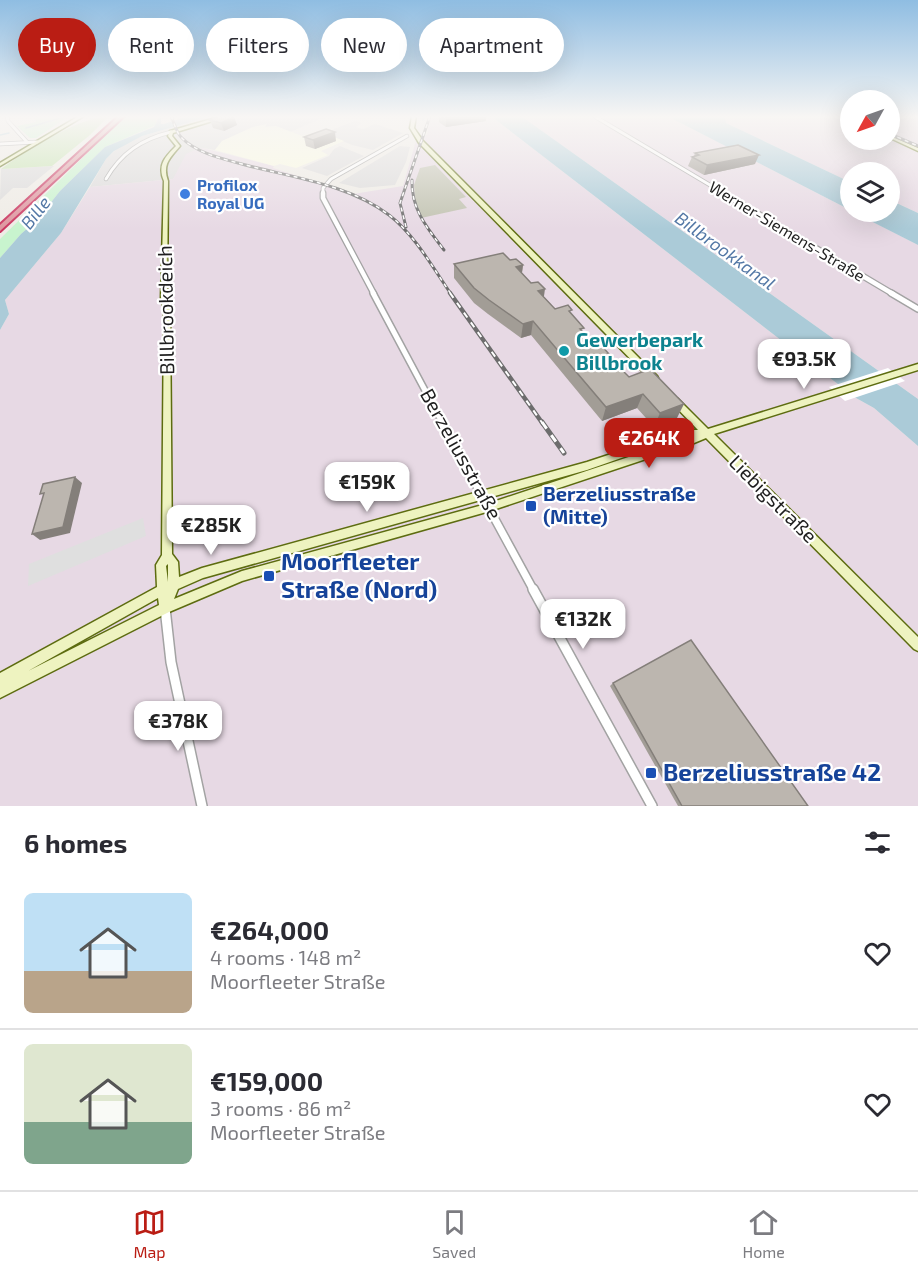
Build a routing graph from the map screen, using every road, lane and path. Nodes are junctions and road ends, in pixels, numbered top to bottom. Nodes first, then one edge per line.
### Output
1 (18, 154) edge
2 (74, 154) edge
3 (81, 154) edge
4 (124, 154) edge
5 (170, 154) edge
6 (375, 154) edge
7 (432, 154) edge
8 (657, 154) edge
9 (0, 165) edge
10 (106, 179) dead end
11 (0, 221) edge
12 (0, 229) edge
13 (918, 309) edge
14 (918, 367) edge
15 (706, 433) junction
16 (483, 493) junction
17 (490, 507) junction
18 (168, 587) junction
19 (165, 608) junction
20 (918, 645) edge
21 (0, 680) edge
22 (0, 692) edge
23 (202, 806) edge
24 (652, 806) edge

1 - 9 main road
2 - 11 highway
3 - 12 highway
4 - 10 street
5 - 18 main road, Billbrookdeich
6 - 16 street, Berzeliusstraße
7 - 15 main road, Liebigstraße
8 - 13 street, Werner-Siemens-Straße
14 - 15 main road
15 - 16 main road
15 - 17 main road
15 - 20 main road, Liebigstraße
16 - 17 street, Berzeliusstraße
16 - 18 main road
17 - 19 main road
17 - 24 street, Berzeliusstraße
18 - 19 main road, Billbrookdeich
18 - 21 main road
19 - 22 main road
19 - 23 street, Billbrookdeich

